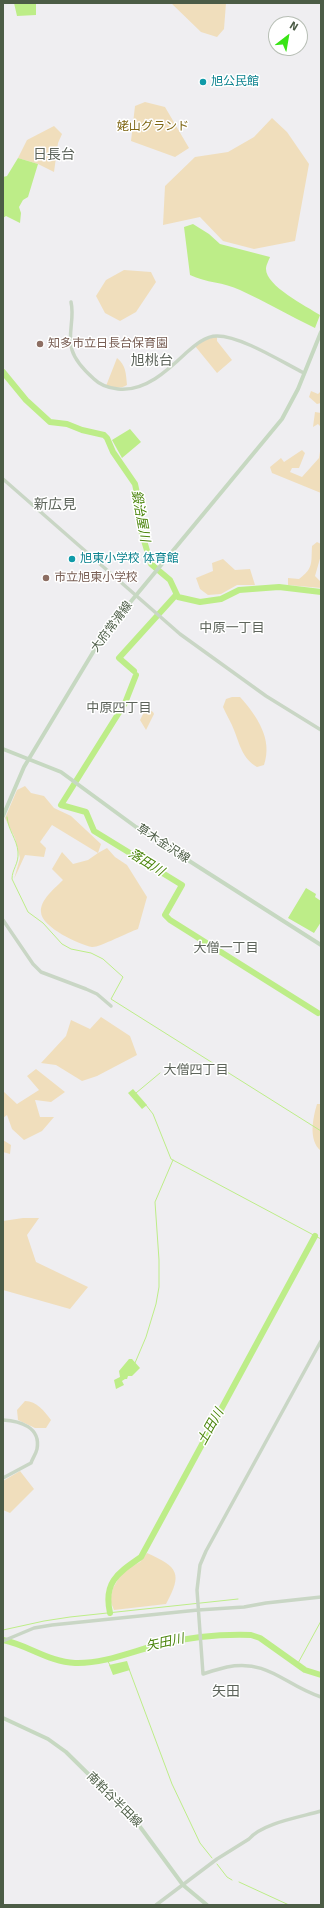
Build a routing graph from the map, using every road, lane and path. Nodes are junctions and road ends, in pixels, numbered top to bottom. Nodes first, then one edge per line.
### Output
1 (71, 302) dead end
2 (321, 332) edge
3 (304, 373) junction
4 (3, 479) edge
5 (136, 596) junction
6 (321, 730) edge
7 (3, 749) edge
8 (29, 758) junction
9 (3, 816) edge
10 (3, 920) edge
11 (321, 945) edge
12 (111, 1006) dead end
13 (321, 1341) edge
14 (3, 1420) edge
15 (3, 1478) edge
16 (321, 1597) edge
17 (198, 1610) junction
18 (3, 1641) edge
19 (321, 1697) edge
20 (3, 1718) edge
21 (321, 1811) edge
22 (183, 1885) junction
23 (156, 1905) edge
24 (207, 1905) edge

1 - 3 street
2 - 3 main road, 大府常滑線
3 - 5 main road, 大府常滑線
4 - 5 street
5 - 6 street
5 - 8 main road, 大府常滑線
7 - 8 main road, 草木金沢線
8 - 9 main road, 大府常滑線
8 - 11 main road, 草木金沢線
10 - 12 street
13 - 17 street
14 - 15 street
16 - 17 street
17 - 18 street
17 - 19 street
20 - 22 main road, 南粕谷半田線
21 - 22 street
22 - 23 street
22 - 24 main road, 南粕谷半田線

